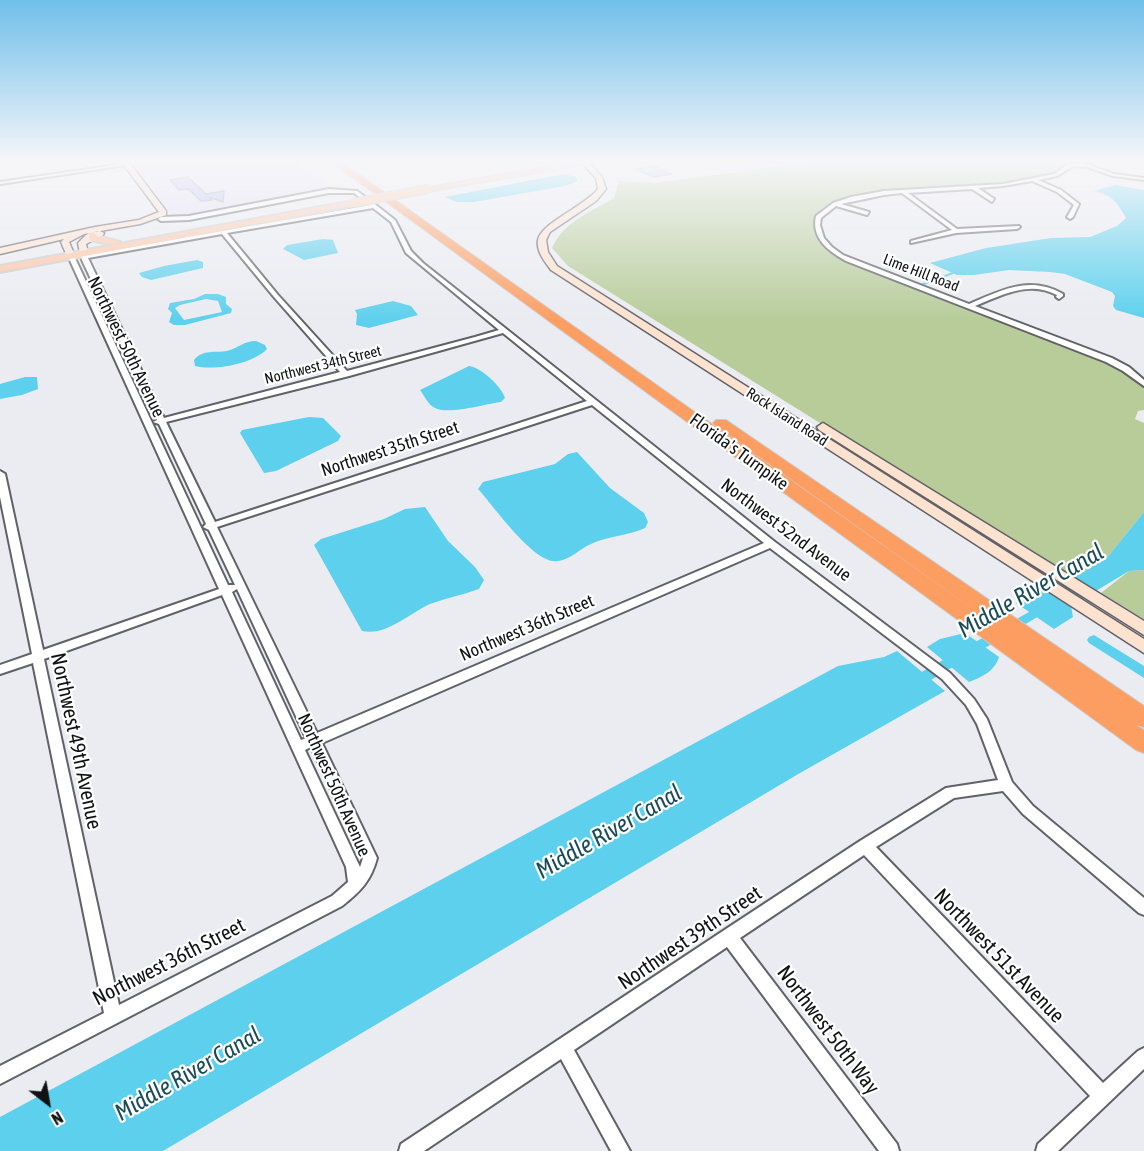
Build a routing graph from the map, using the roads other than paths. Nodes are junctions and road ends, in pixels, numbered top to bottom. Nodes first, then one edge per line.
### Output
1 (206, 215) edge
2 (276, 215) edge
3 (326, 215) edge
4 (384, 215) edge
5 (410, 215) edge
6 (422, 215) edge
7 (568, 215) edge
8 (581, 215) edge
9 (821, 215) edge
10 (934, 215) edge
11 (162, 216) joint
12 (1017, 227) dead end
13 (956, 231) junction
14 (224, 233) junction
15 (88, 234) junction
16 (187, 239) junction
17 (913, 242) dead end
18 (114, 245) junction
19 (0, 251) edge
20 (70, 253) junction
21 (84, 253) junction
22 (0, 263) edge
23 (0, 269) edge
24 (1059, 297) dead end
25 (105, 304) junction
26 (94, 306) junction
27 (971, 306) junction
28 (117, 327) junction
29 (105, 329) junction
30 (502, 331) junction
31 (129, 353) junction
32 (117, 356) junction
33 (346, 374) junction
34 (1144, 384) edge
35 (144, 385) junction
36 (133, 388) junction
37 (593, 402) junction
38 (162, 421) junction
39 (150, 424) junction
40 (0, 474) edge
41 (213, 526) junction
42 (198, 530) junction
43 (771, 544) junction
44 (1058, 582) junction
45 (241, 585) junction
46 (226, 590) junction
47 (1086, 600) junction
48 (982, 616) junction
49 (1144, 629) edge
50 (1144, 647) edge
51 (1032, 651) junction
52 (38, 656) junction
53 (0, 670) edge
54 (1144, 718) edge
55 (315, 741) junction
56 (1144, 743) edge
57 (298, 747) junction
58 (1006, 785) junction
59 (865, 846) junction
60 (356, 886) junction
61 (1144, 909) edge
62 (729, 936) junction
63 (113, 1017) junction
64 (564, 1048) junction
65 (1144, 1057) edge
66 (0, 1075) edge
67 (1103, 1096) junction
68 (408, 1151) edge
69 (621, 1151) edge
70 (890, 1151) edge
71 (1044, 1151) edge

1 - 11 street, Northwest 52nd Avenue
2 - 18 main road, bridge
3 - 14 street
4 - 30 street, Northwest 52nd Avenue
5 - 48 highway, Florida's Turnpike
6 - 48 highway, Florida's Turnpike
7 - 44 main road, Rock Island Road
8 - 44 main road, Rock Island Road
9 - 27 street, Lime Hill Road
10 - 13 street
11 - 15 main road
12 - 13 street
13 - 17 street
14 - 16 street
14 - 33 street
15 - 18 main road
15 - 19 main road
15 - 20 main road
15 - 21 main road
16 - 18 main road
16 - 21 street
18 - 21 main road
20 - 21 main road
20 - 22 main road
20 - 23 main road
20 - 26 street, Northwest 50th Avenue
21 - 25 street, Northwest 50th Avenue
24 - 27 street
25 - 26 street
25 - 28 street, Northwest 50th Avenue
26 - 29 street, Northwest 50th Avenue
27 - 34 street, Lime Hill Road
28 - 29 street
28 - 31 street, Northwest 50th Avenue
29 - 32 street, Northwest 50th Avenue
30 - 33 street, Northwest 34th Street
30 - 37 street, Northwest 52nd Avenue
31 - 32 street
31 - 35 street, Northwest 50th Avenue
32 - 36 street, Northwest 50th Avenue
33 - 38 street, Northwest 34th Street
35 - 36 street
35 - 38 street, Northwest 50th Avenue
36 - 39 street, Northwest 50th Avenue
37 - 41 street, Northwest 35th Street
37 - 43 street, Northwest 52nd Avenue
38 - 39 street, Northwest 34th Street
38 - 41 street, Northwest 50th Avenue
39 - 42 street, Northwest 50th Avenue
40 - 52 street, Northwest 49th Avenue
41 - 42 street, Northwest 35th Street
41 - 45 street, Northwest 50th Avenue
42 - 46 street, Northwest 50th Avenue
43 - 55 street, Northwest 36th Street
43 - 58 street, Northwest 52nd Avenue
44 - 47 main road, Rock Island Road
45 - 46 street
45 - 55 street, Northwest 50th Avenue
46 - 52 street
46 - 57 street, Northwest 50th Avenue
47 - 49 main road, Rock Island Road
47 - 50 main road, Rock Island Road
48 - 51 highway, Florida's Turnpike
51 - 54 highway, Florida's Turnpike
51 - 56 highway, Florida's Turnpike
52 - 53 street
52 - 63 street, Northwest 49th Avenue
55 - 57 street, Northwest 36th Street
55 - 60 street, Northwest 50th Avenue
57 - 60 street, Northwest 50th Avenue
58 - 59 street, Northwest 39th Street
58 - 61 street, Northwest 52nd Avenue
59 - 62 street, Northwest 39th Street
59 - 67 street, Northwest 51st Avenue
60 - 63 street, Northwest 36th Street
62 - 64 street, Northwest 39th Street
62 - 70 street, Northwest 50th Way
63 - 66 street, Northwest 36th Street
64 - 68 street, Northwest 39th Street
64 - 69 street
65 - 67 street
67 - 71 street

